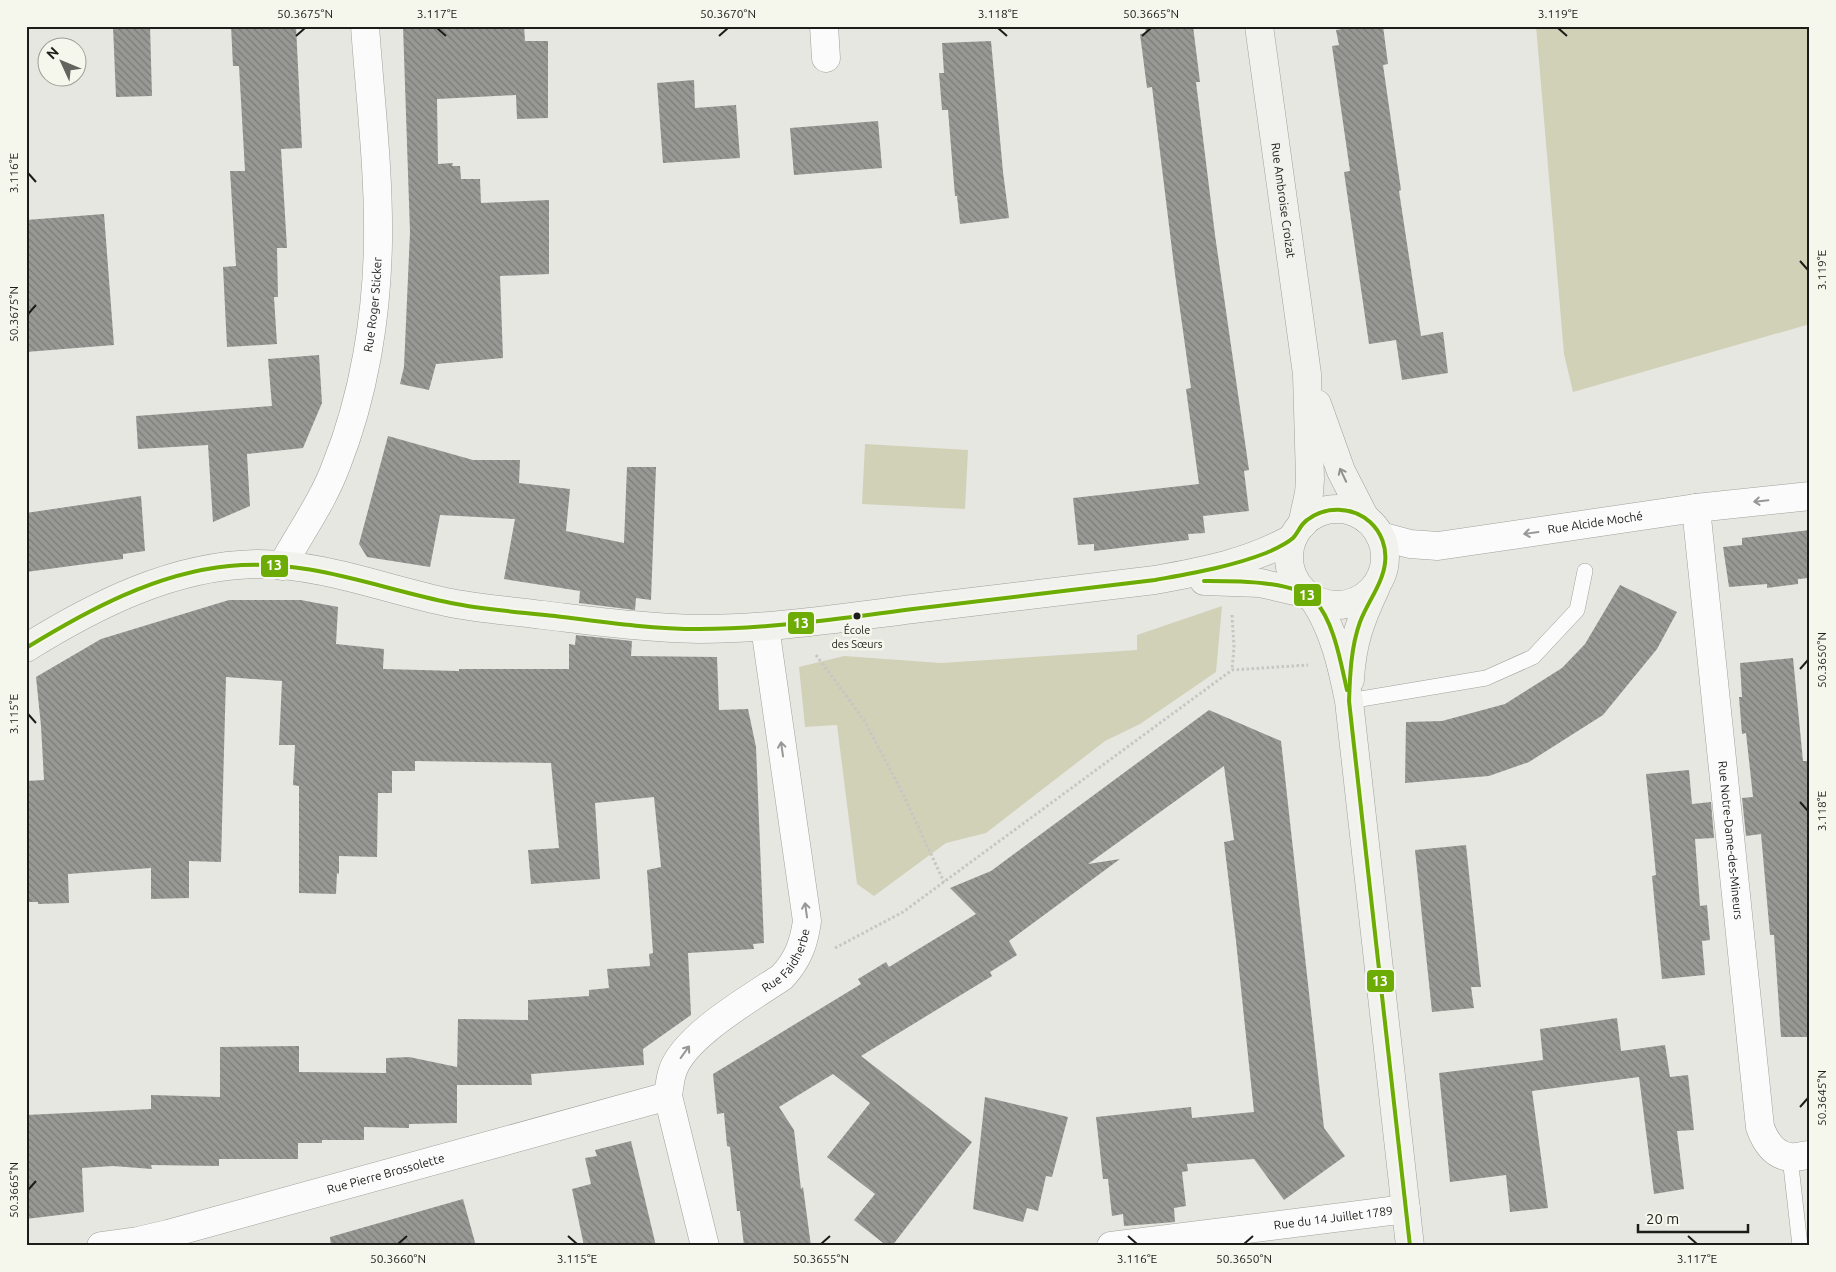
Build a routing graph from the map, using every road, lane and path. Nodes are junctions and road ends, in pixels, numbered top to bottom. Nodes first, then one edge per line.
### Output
1 (365, 26) edge
2 (824, 26) edge
3 (1259, 26) edge
4 (826, 58) dead end
5 (1307, 374) junction
6 (1810, 496) edge
7 (1696, 508) junction
8 (1373, 527) junction
9 (1297, 531) junction
10 (282, 566) junction
11 (1586, 572) dead end
12 (1155, 580) junction
13 (1376, 587) junction
14 (1309, 596) junction
15 (793, 624) junction
16 (765, 628) junction
17 (26, 648) edge
18 (1340, 664) junction
19 (1349, 701) junction
20 (944, 882) junction
21 (834, 949) dead end
22 (668, 1096) junction
23 (1800, 1156) edge
24 (1406, 1209) junction
25 (101, 1246) edge
26 (705, 1246) edge
27 (1111, 1246) edge
28 (1410, 1246) edge
29 (1800, 1246) edge

1 - 10 street, Rue Roger Sticker
2 - 4 street
3 - 5 street, Rue Ambroise Croizat
8 -> 5 street, Rue Ambroise Croizat
5 - 9 street, Rue Ambroise Croizat
6 -> 7 street, Rue Alcide Moché
7 -> 8 street, Rue Alcide Moché
7 - 23 street, Rue Notre-Dame-des-Mineurs
8 - 9 street
8 - 13 street
9 - 12 street
9 - 14 street
10 - 16 street
10 - 17 street
11 - 19 lane
12 - 14 street
12 - 15 street
13 - 14 street
13 - 19 street
14 - 18 street
15 - 16 street
15 - 20 path
22 -> 16 street, Rue Faidherbe
18 - 19 street
18 - 20 path
19 - 24 street
20 - 21 path
22 - 25 street, Rue Pierre Brossolette
22 - 26 street, Rue Faidherbe
23 - 29 lane
24 - 27 street, Rue du 14 Juillet 1789
24 - 28 street

